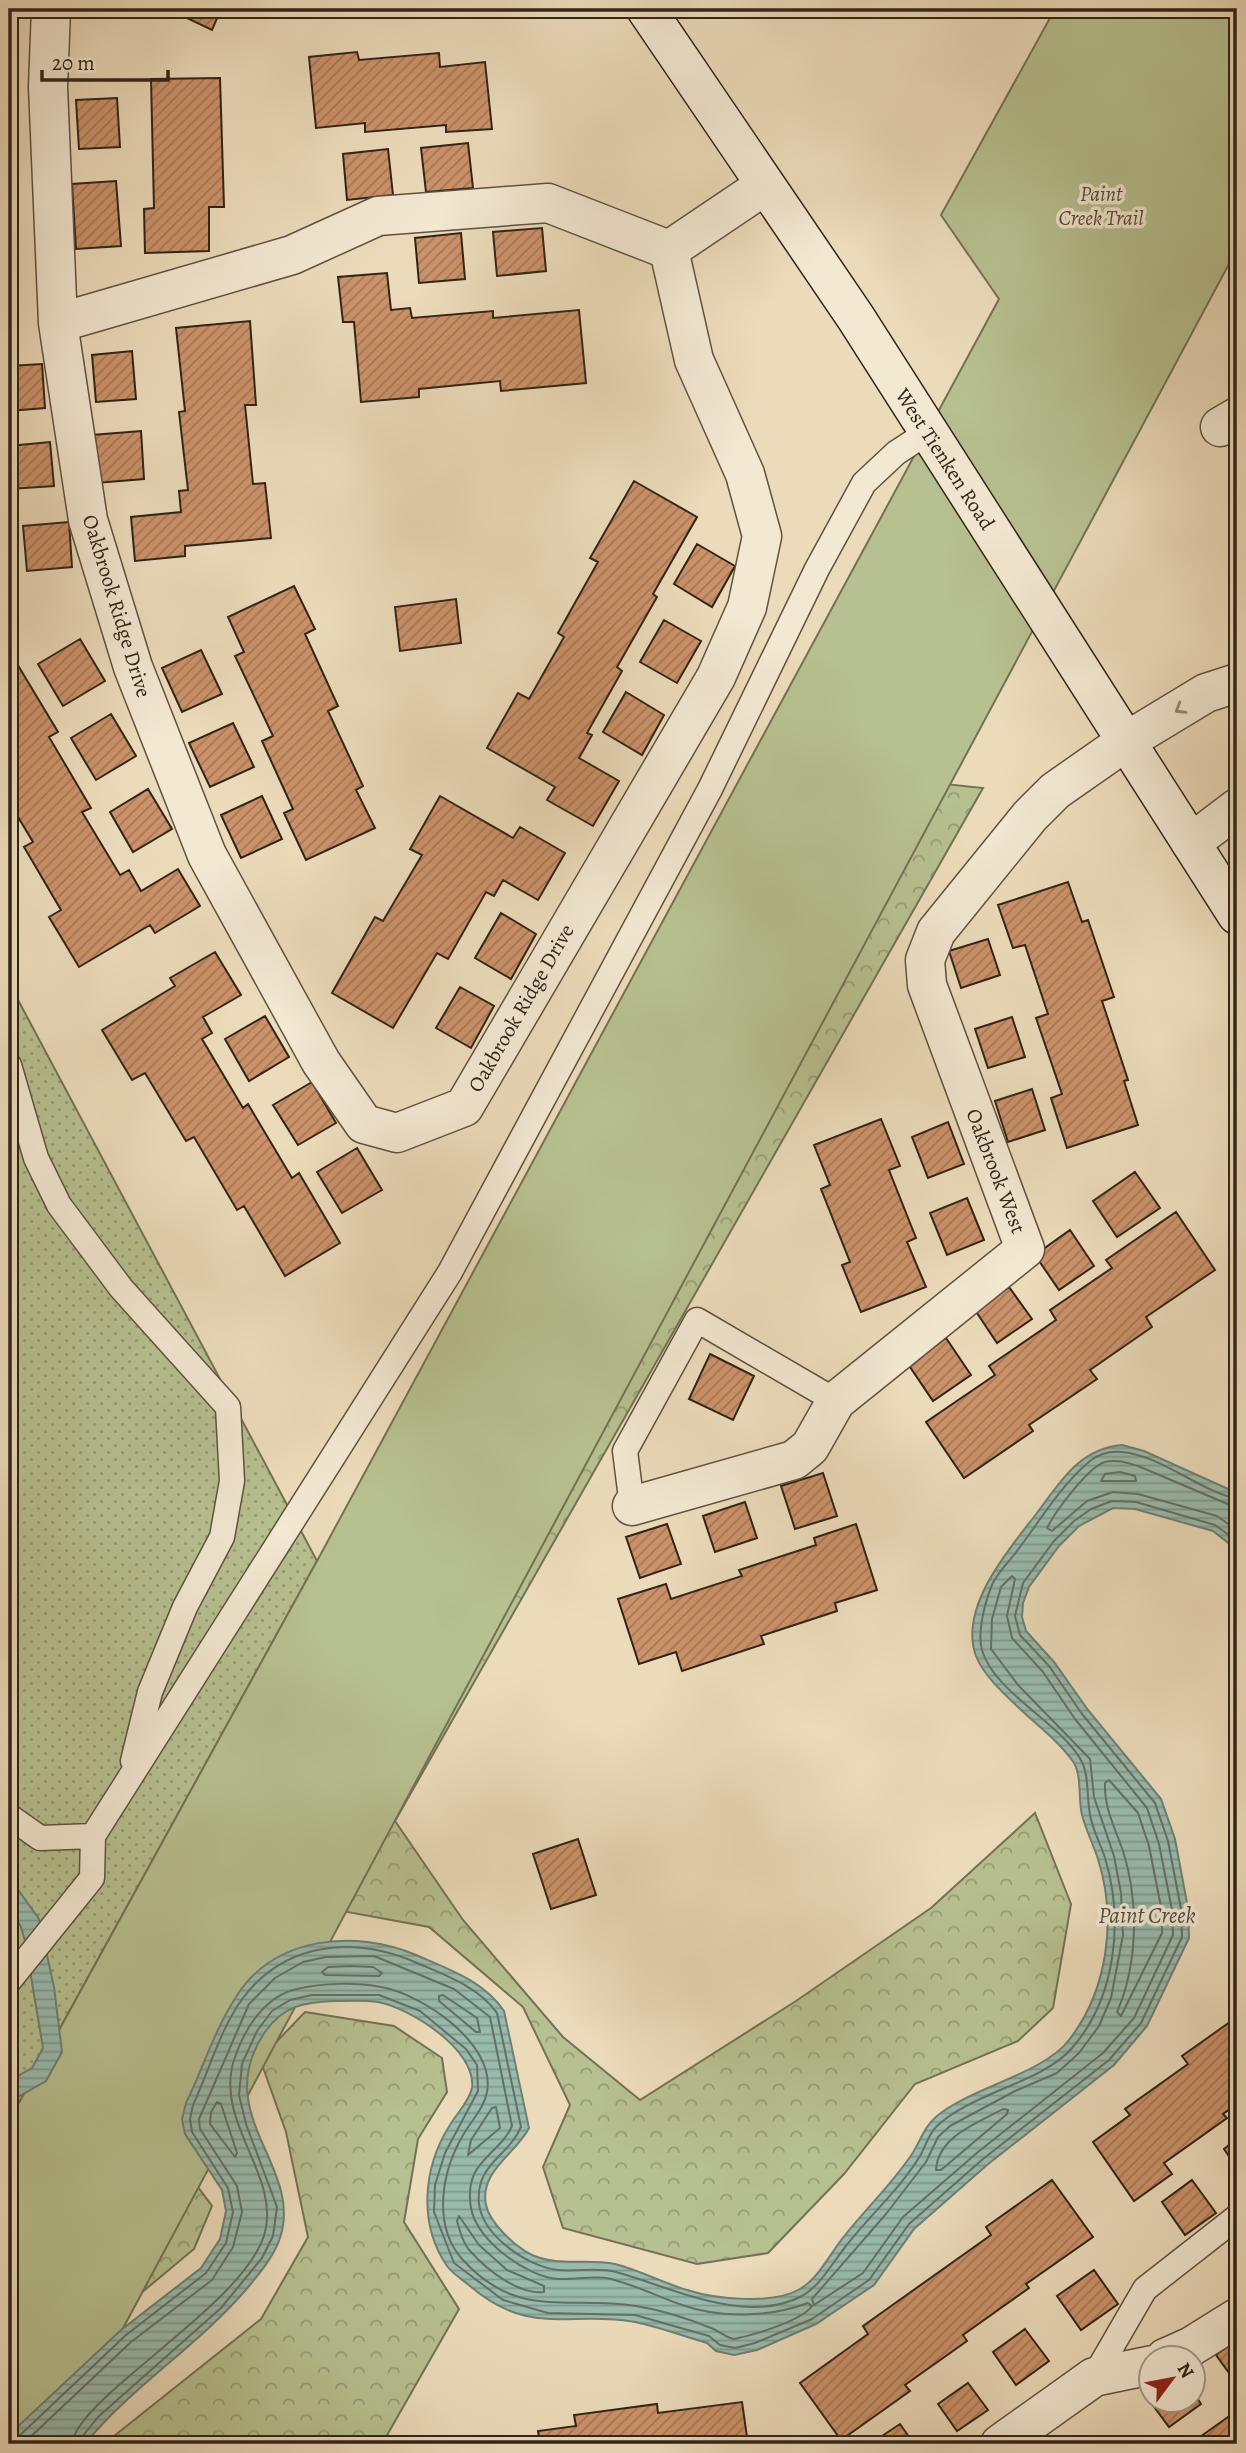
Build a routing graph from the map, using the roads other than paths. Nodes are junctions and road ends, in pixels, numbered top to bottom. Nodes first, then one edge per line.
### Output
1 (51, 9) edge
2 (646, 9) edge
3 (764, 186) junction
4 (669, 250) junction
5 (58, 323) junction
6 (928, 432) junction
7 (1237, 683) edge
8 (1125, 742) junction
9 (1237, 808) edge
10 (1191, 843) junction
11 (1237, 915) edge
12 (9, 1065) edge
13 (836, 1401) junction
14 (632, 1506) joint
15 (128, 1782) junction
16 (9, 1816) edge
17 (93, 1836) junction
18 (9, 1980) edge
19 (1237, 2217) edge
20 (1237, 2318) edge
21 (1195, 2344) edge
22 (1138, 2368) edge
23 (1094, 2377) junction
24 (1000, 2444) edge

1 - 5 street, Oakbrook Ridge Drive
2 - 3 street, West Tienken Road
3 - 4 street
3 - 6 street, West Tienken Road
4 - 5 street
4 - 5 street, Oakbrook Ridge Drive
6 - 8 street, West Tienken Road
6 - 15 lane
7 -> 8 street
8 - 10 street, West Tienken Road
8 - 13 street, Oakbrook West
9 - 10 street
10 - 11 street, West Tienken Road
12 - 15 lane
13 - 14 street, Oakbrook West
13 - 14 lane
15 - 17 lane
16 - 17 lane
17 - 18 lane
19 - 23 lane
20 - 21 street
22 - 23 street
23 - 24 street

